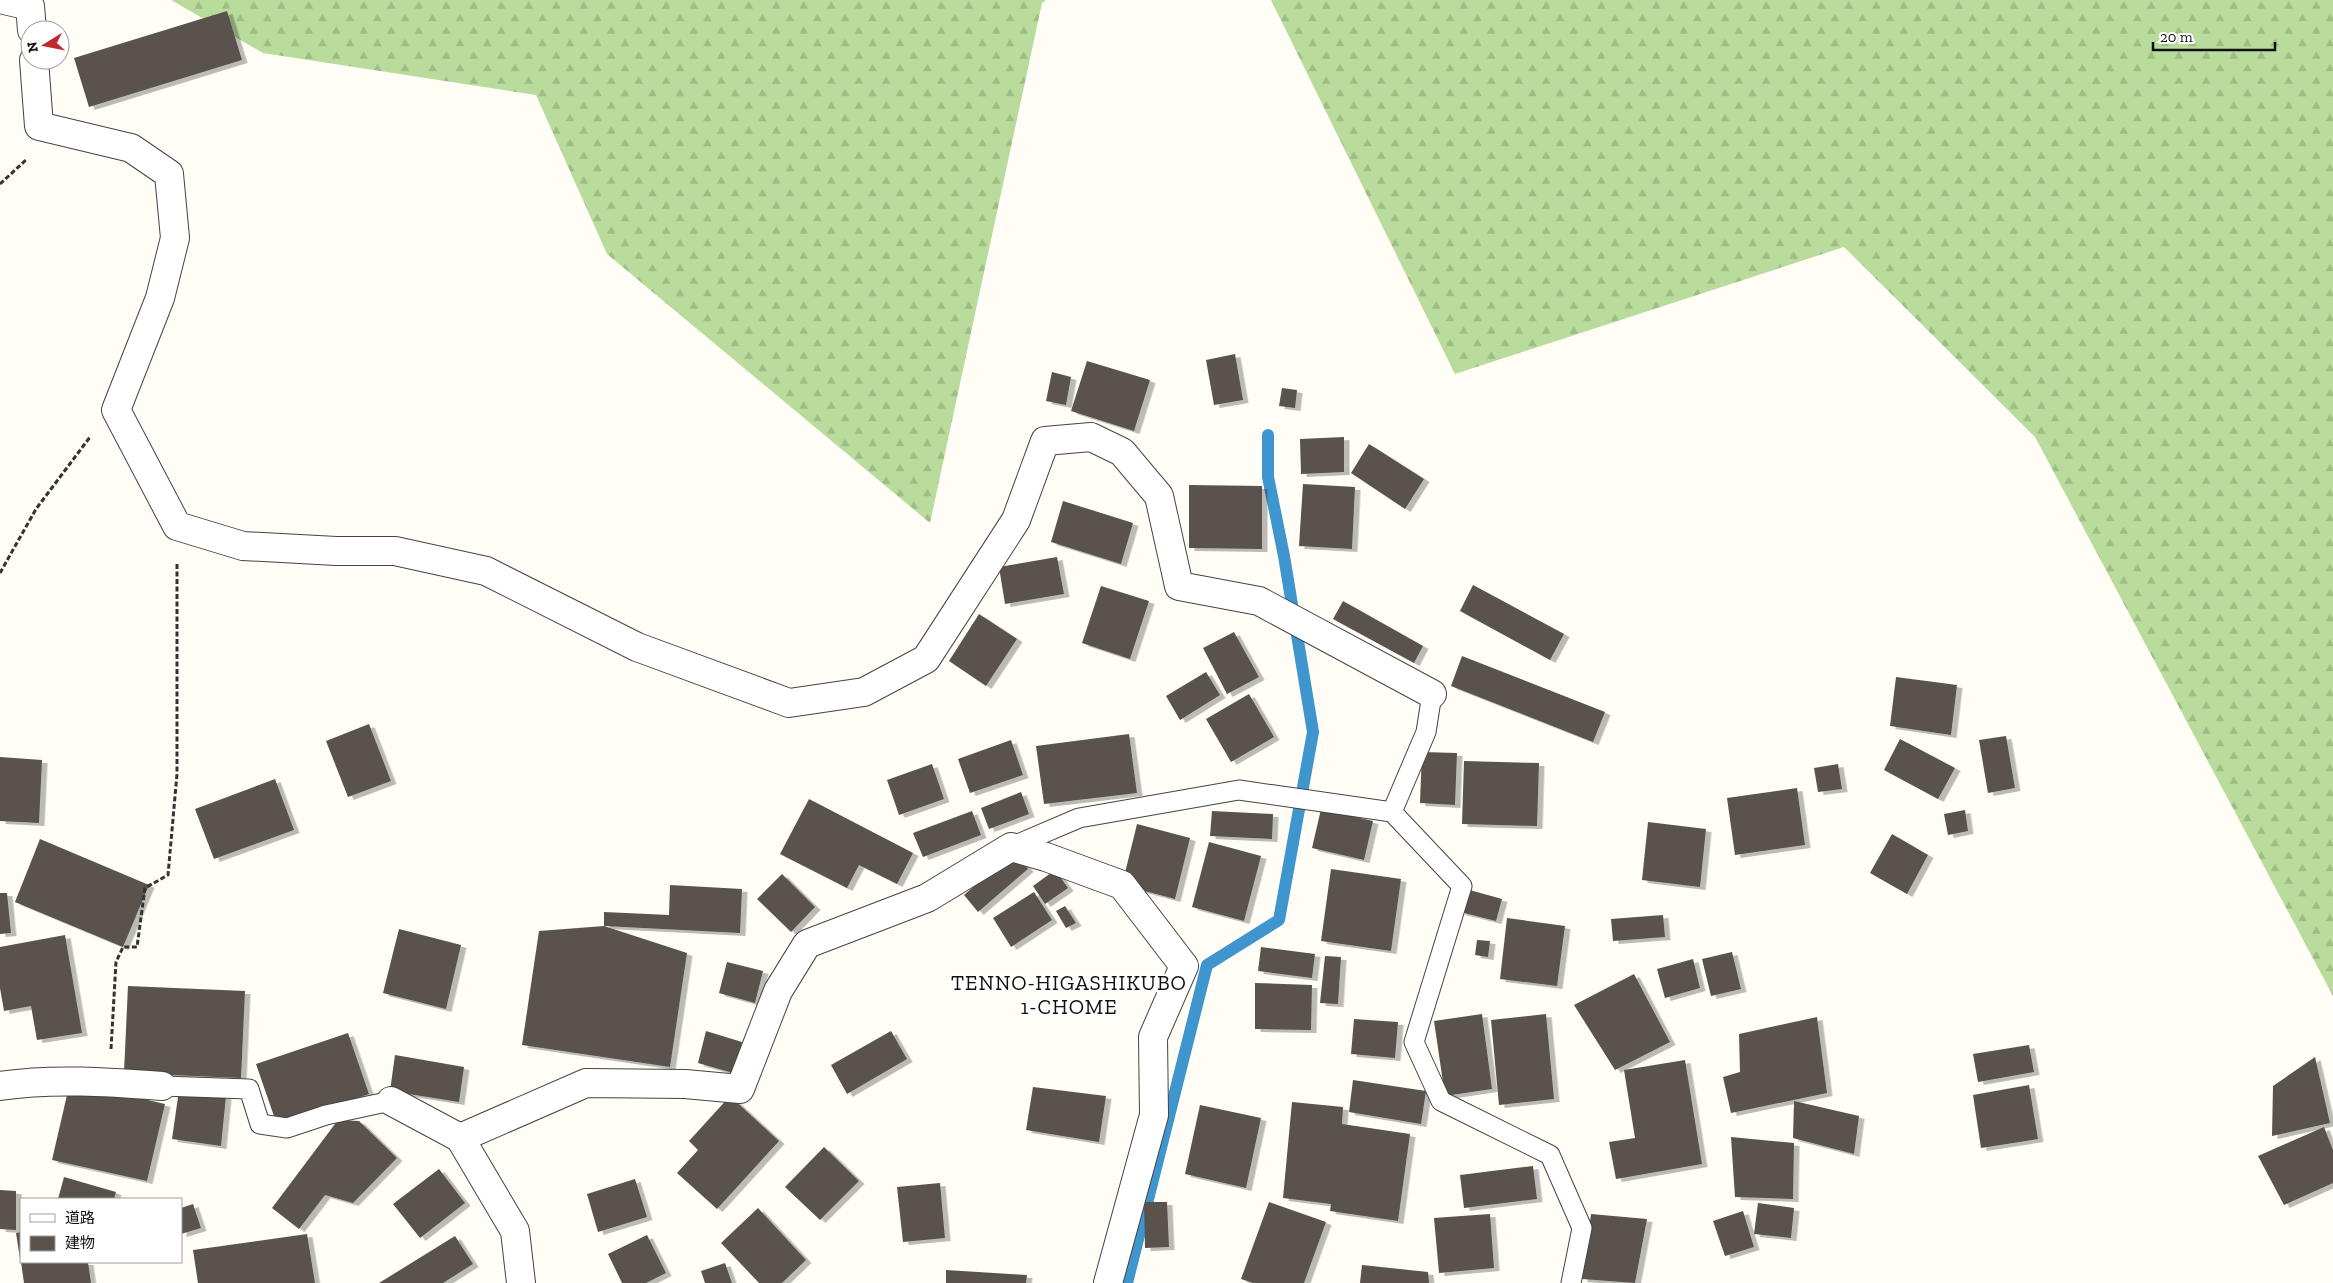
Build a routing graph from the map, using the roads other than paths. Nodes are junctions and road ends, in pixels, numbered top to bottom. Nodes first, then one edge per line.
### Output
1 (4, 0) edge
2 (31, 20) edge
3 (35, 70) edge
4 (1432, 694) joint
5 (1392, 812) junction
6 (1011, 847) junction
7 (0, 1086) edge
8 (162, 1086) joint
9 (392, 1101) joint
10 (460, 1138) junction
11 (521, 1283) edge
12 (1108, 1283) edge
13 (1571, 1283) edge

1 - 2 street
3 - 4 street
4 - 5 lane
5 - 6 lane
5 - 13 lane
6 - 10 street
6 - 12 street
7 - 8 street
8 - 9 lane
9 - 10 street
10 - 11 street

